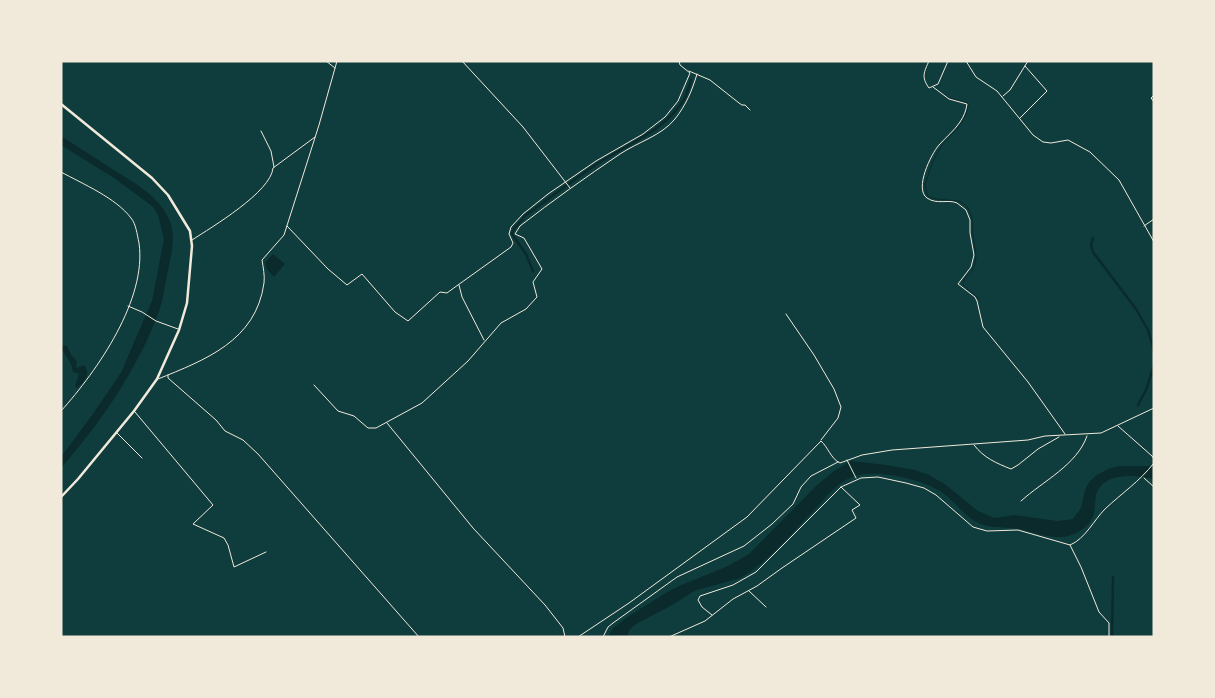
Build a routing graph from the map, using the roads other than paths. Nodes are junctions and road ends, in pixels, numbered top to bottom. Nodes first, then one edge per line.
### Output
1 (326, 61) edge
2 (337, 61) edge
3 (462, 61) edge
4 (679, 61) edge
5 (929, 61) edge
6 (948, 61) edge
7 (966, 61) edge
8 (1028, 61) edge
9 (1025, 66) junction
10 (335, 68) junction
11 (689, 71) junction
12 (697, 74) junction
13 (933, 87) junction
14 (1154, 95) edge
15 (1002, 97) junction
16 (1154, 102) edge
17 (61, 104) edge
18 (750, 110) dead end
19 (1020, 118) junction
20 (261, 131) dead end
21 (316, 137) junction
22 (274, 168) junction
23 (61, 172) edge
24 (565, 182) junction
25 (571, 189) junction
26 (1154, 219) edge
27 (287, 226) junction
28 (1144, 226) junction
29 (192, 240) junction
30 (1154, 242) edge
31 (459, 285) junction
32 (128, 306) junction
33 (786, 314) dead end
34 (179, 330) junction
35 (484, 341) junction
36 (168, 375) junction
37 (157, 379) junction
38 (314, 385) dead end
39 (1154, 408) edge
40 (61, 411) edge
41 (134, 411) junction
42 (386, 423) junction
43 (1117, 426) junction
44 (116, 433) junction
45 (1062, 435) junction
46 (1065, 435) junction
47 (1088, 435) junction
48 (821, 441) junction
49 (974, 444) junction
50 (142, 458) dead end
51 (1154, 459) edge
52 (847, 460) junction
53 (838, 462) junction
54 (1154, 463) edge
55 (1143, 477) junction
56 (857, 479) junction
57 (841, 487) junction
58 (1154, 487) edge
59 (61, 497) edge
60 (1021, 501) dead end
61 (1070, 546) junction
62 (266, 552) dead end
63 (749, 590) junction
64 (766, 607) dead end
65 (712, 615) junction
66 (419, 637) edge
67 (565, 637) edge
68 (578, 637) edge
69 (603, 637) edge
70 (669, 637) edge
71 (1109, 637) edge

1 - 10 street
2 - 10 street
3 - 24 street
4 - 11 street
5 - 13 street
6 - 13 street
7 - 15 street
8 - 9 street
9 - 15 street
9 - 19 street
10 - 21 street
11 - 12 street
11 - 24 street
12 - 18 street
12 - 25 street
13 - 46 street
14 - 16 street
15 - 19 street
17 - 29 main road
19 - 28 street
20 - 22 street
21 - 22 street
21 - 27 street
22 - 29 street
23 - 32 street
24 - 25 street
24 - 31 street
25 - 35 street
26 - 28 street
27 - 31 street
27 - 36 street
28 - 30 street
29 - 34 main road
31 - 35 street
32 - 34 street
32 - 40 street
33 - 48 street
34 - 37 main road
35 - 42 street
36 - 37 street
36 - 66 street
37 - 41 main road
38 - 42 street
39 - 43 street
41 - 44 main road
41 - 62 street
42 - 67 street
43 - 47 street
43 - 51 street
44 - 50 street
44 - 59 main road
45 - 46 street
45 - 49 street
45 - 49 street
46 - 47 street
47 - 60 street
48 - 53 street
48 - 68 street
49 - 52 street
52 - 53 street
52 - 56 street
53 - 69 street
54 - 55 street
55 - 58 street
55 - 61 street
56 - 57 street
56 - 61 street
57 - 63 street
57 - 65 street
61 - 71 street
63 - 64 street
63 - 65 street
65 - 70 street

